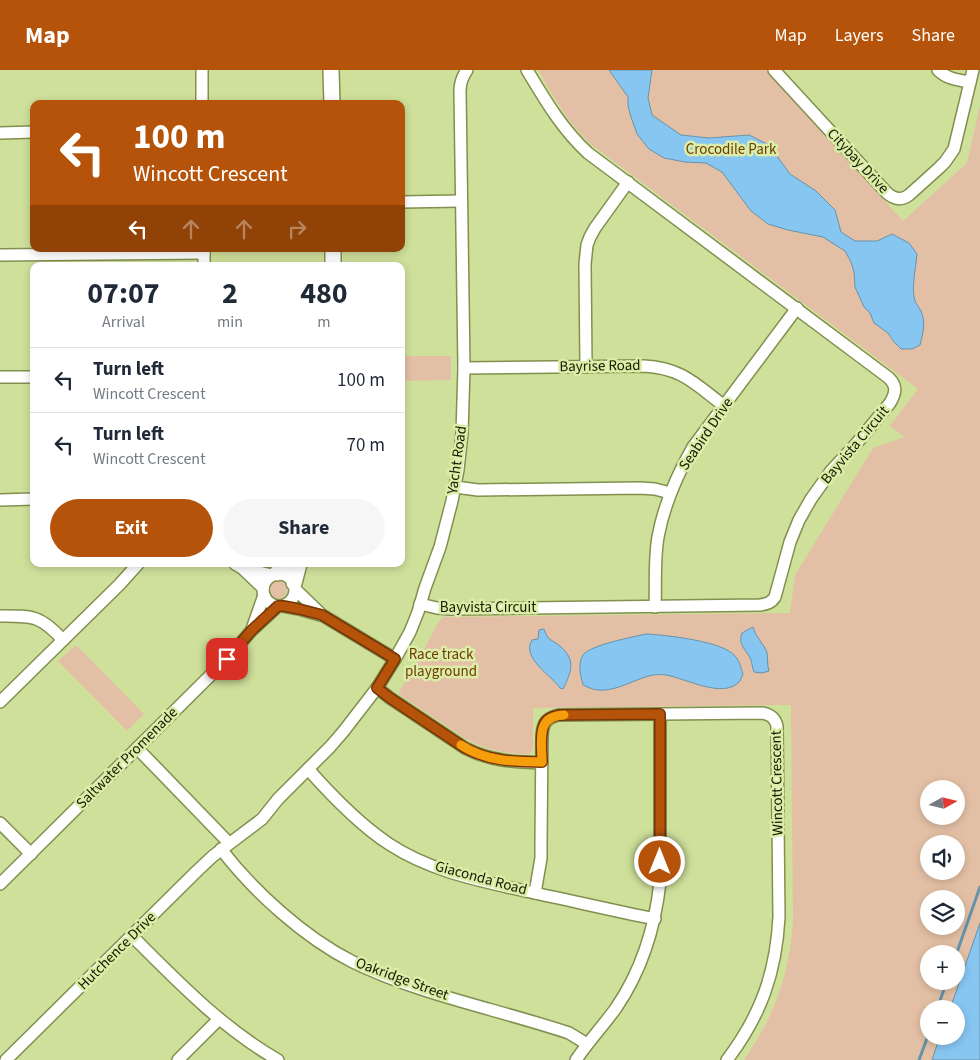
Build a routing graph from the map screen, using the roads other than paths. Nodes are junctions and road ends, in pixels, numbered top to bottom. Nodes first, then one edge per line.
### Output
1 (202, 70) edge
2 (331, 70) edge
3 (467, 70) edge
4 (528, 70) edge
5 (774, 70) edge
6 (938, 70) edge
7 (973, 70) edge
8 (970, 82) junction
9 (202, 100) edge
10 (332, 100) edge
11 (30, 132) edge
12 (0, 133) edge
13 (628, 182) junction
14 (461, 201) junction
15 (405, 202) edge
16 (153, 252) edge
17 (0, 255) edge
18 (797, 308) junction
19 (586, 367) junction
20 (464, 368) junction
21 (30, 377) edge
22 (0, 378) edge
23 (724, 406) junction
24 (455, 487) junction
25 (670, 494) junction
26 (30, 499) edge
27 (0, 500) edge
28 (135, 567) edge
29 (239, 567) edge
30 (246, 567) edge
31 (298, 567) edge
32 (278, 571) edge
33 (295, 586) junction
34 (263, 592) junction
35 (420, 604) junction
36 (281, 606) junction
37 (655, 607) junction
38 (322, 615) junction
39 (0, 616) edge
40 (252, 630) junction
41 (63, 640) junction
42 (395, 659) junction
43 (377, 688) junction
44 (0, 702) edge
45 (660, 714) junction
46 (137, 748) junction
47 (542, 762) junction
48 (308, 769) junction
49 (0, 824) edge
50 (225, 846) junction
51 (30, 854) junction
52 (0, 884) edge
53 (535, 893) junction
54 (655, 919) junction
55 (132, 936) junction
56 (219, 1019) junction
57 (587, 1044) junction
58 (6, 1060) edge
59 (178, 1060) edge
60 (278, 1060) edge
61 (576, 1060) edge
62 (727, 1060) edge

1 - 9 street
2 - 10 street
3 - 14 street, Yacht Road
4 - 13 street, Bayvista Circuit
5 - 8 street, Citybay Drive
6 - 8 street
7 - 8 street, Citybay Drive
11 - 12 street
13 - 18 street, Bayvista Circuit
13 - 19 street
14 - 15 street
14 - 20 street, Yacht Road
16 - 17 street
18 - 23 street, Seabird Drive
18 - 37 street, Bayvista Circuit
19 - 20 street, Bayrise Road
19 - 23 street, Bayrise Road
20 - 24 street, Yacht Road
21 - 22 street
23 - 25 street, Seabird Drive
24 - 25 street
24 - 35 street, Yacht Road
25 - 37 street, Seabird Drive
26 - 27 street
28 - 41 street
29 - 34 street
30 - 32 street
31 - 33 street
32 - 33 street
32 - 34 street
33 - 36 street
33 - 38 street
34 - 36 street
34 - 40 street, Saltwater Promenade
35 - 37 street, Bayvista Circuit
35 - 42 street, Yacht Road
36 - 38 street
36 - 40 street, Saltwater Promenade
38 - 42 street
39 - 41 street
40 - 46 street, Saltwater Promenade
41 - 44 street
42 - 43 street, Yacht Road
43 - 47 street
43 - 48 street, Yacht Road
45 - 47 street, Wincott Crescent
45 - 54 street
45 - 62 street, Wincott Crescent
46 - 50 street, Oakridge Street
46 - 51 street, Saltwater Promenade
47 - 53 street, Wincott Crescent
48 - 50 street, Yacht Road
48 - 53 street, Giaconda Road
49 - 51 street
50 - 55 street, Hutchence Drive
50 - 57 street, Oakridge Street
51 - 52 street, Saltwater Promenade
53 - 54 street, Giaconda Road
54 - 57 street
55 - 56 street
55 - 58 street, Hutchence Drive
56 - 59 street
56 - 60 street
57 - 61 street

